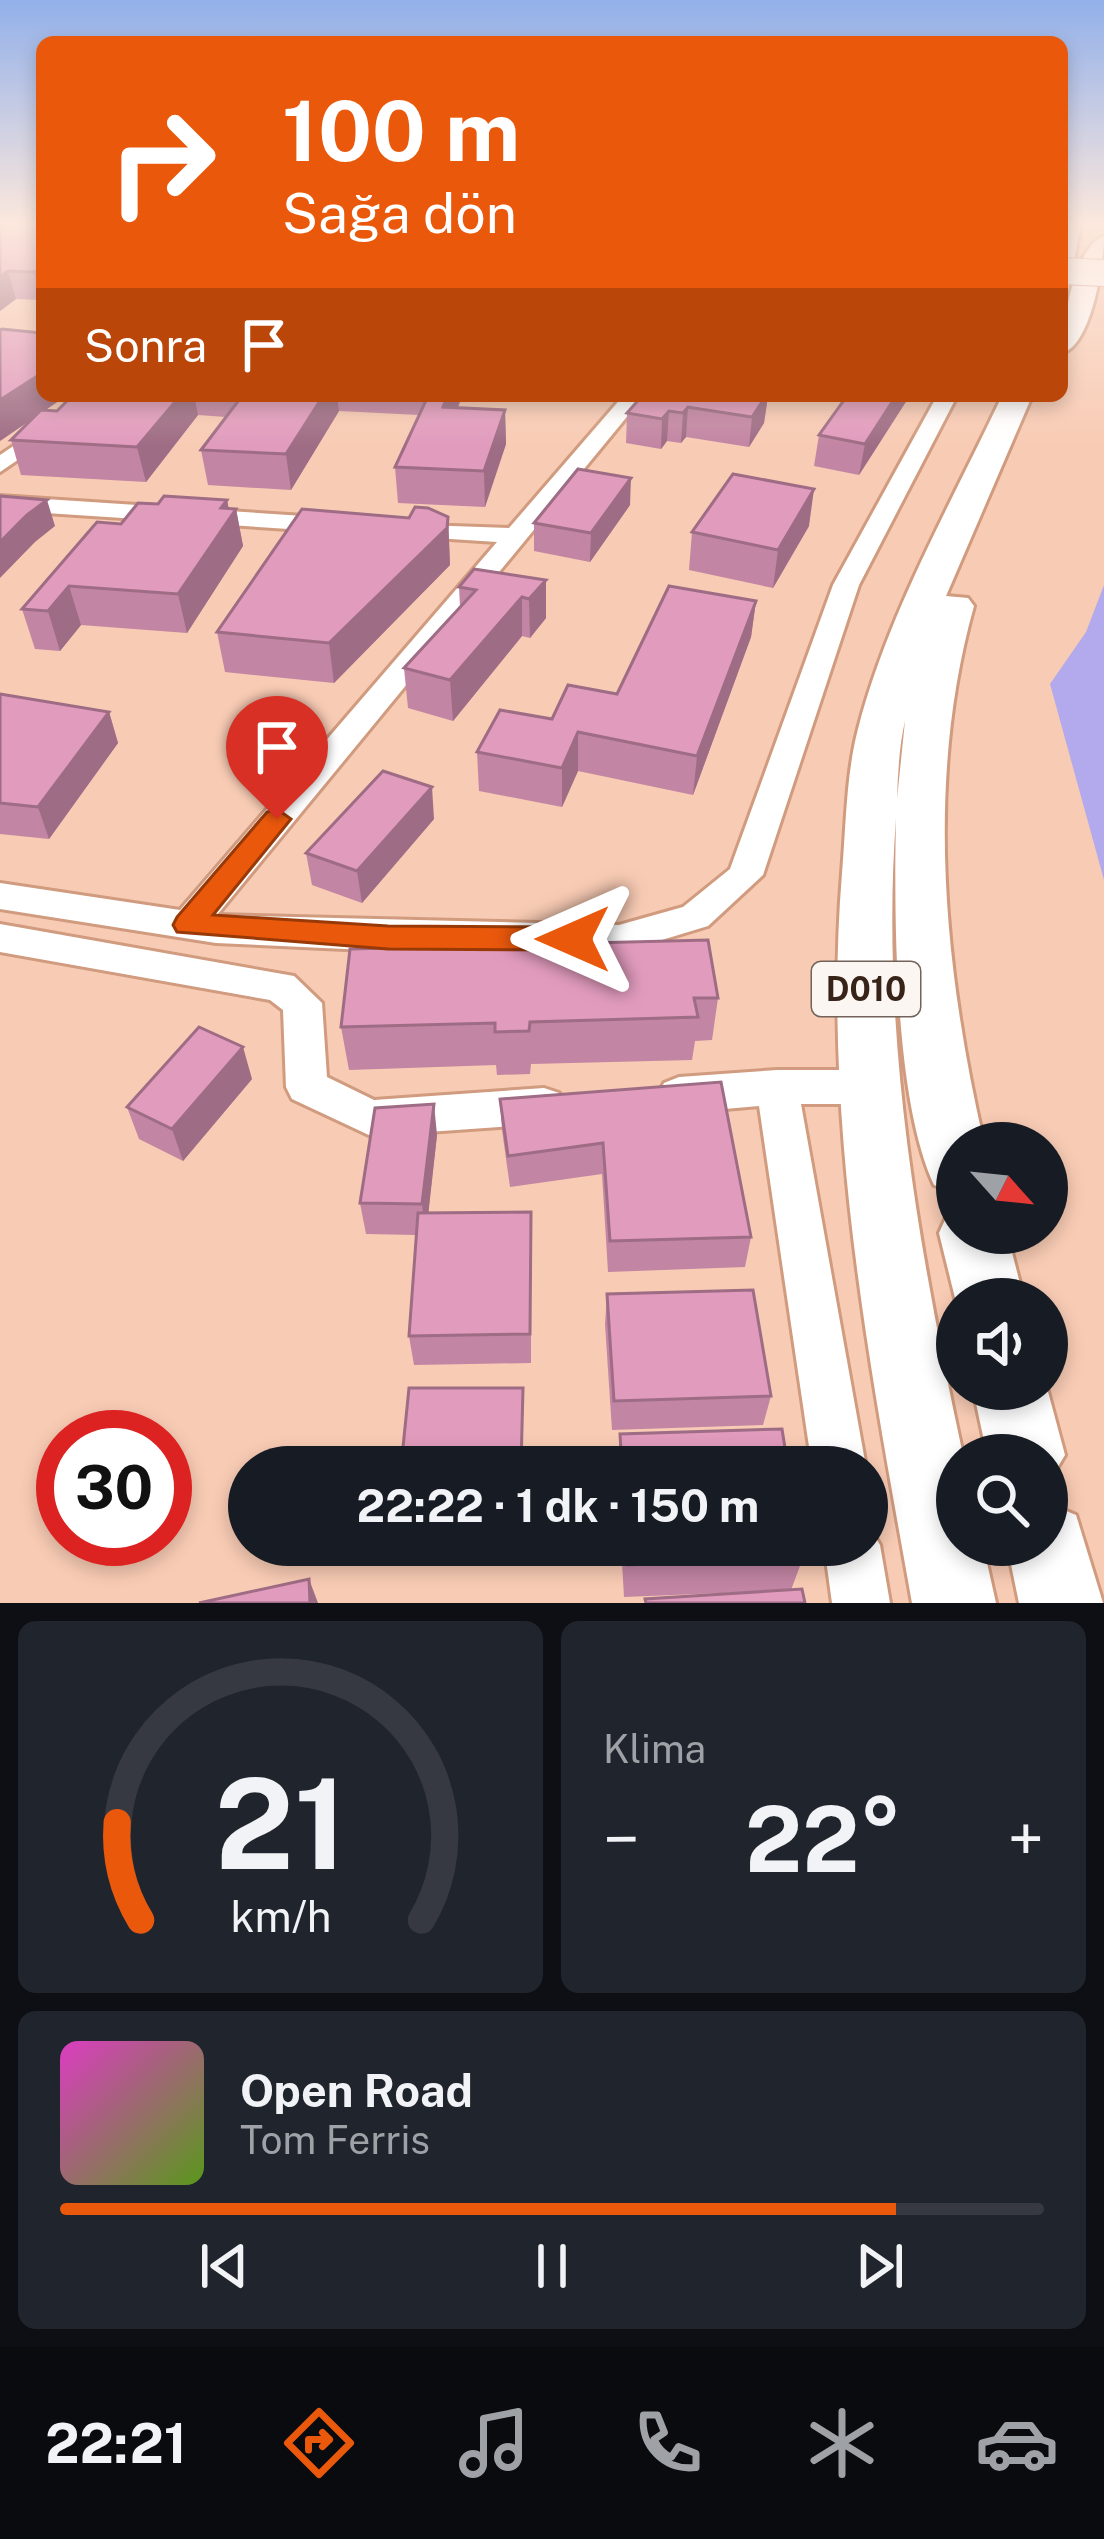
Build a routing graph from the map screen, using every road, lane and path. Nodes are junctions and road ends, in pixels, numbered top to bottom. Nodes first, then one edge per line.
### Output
1 (1082, 298) edge
2 (1068, 331) edge
3 (93, 402) edge
4 (629, 402) edge
5 (944, 402) edge
6 (1014, 402) edge
7 (1037, 402) edge
8 (0, 465) edge
9 (0, 503) edge
10 (516, 536) junction
11 (0, 896) edge
12 (188, 925) junction
13 (0, 938) edge
14 (777, 1087) junction
15 (869, 1087) junction
16 (639, 1098) edge
17 (593, 1102) edge
18 (950, 1122) edge
19 (836, 1446) edge
20 (855, 1566) edge
21 (1052, 1566) edge
22 (861, 1603) edge
23 (954, 1603) edge
24 (1061, 1603) edge

1 - 2 highway
3 - 8 street
4 - 10 street
5 - 12 street
6 - 15 highway, D010
7 - 18 highway, D010
9 - 10 street
10 - 12 street
11 - 12 street
13 - 17 street
14 - 15 street
14 - 16 street
14 - 19 street
15 - 23 highway, D010
20 - 22 street
21 - 24 highway

